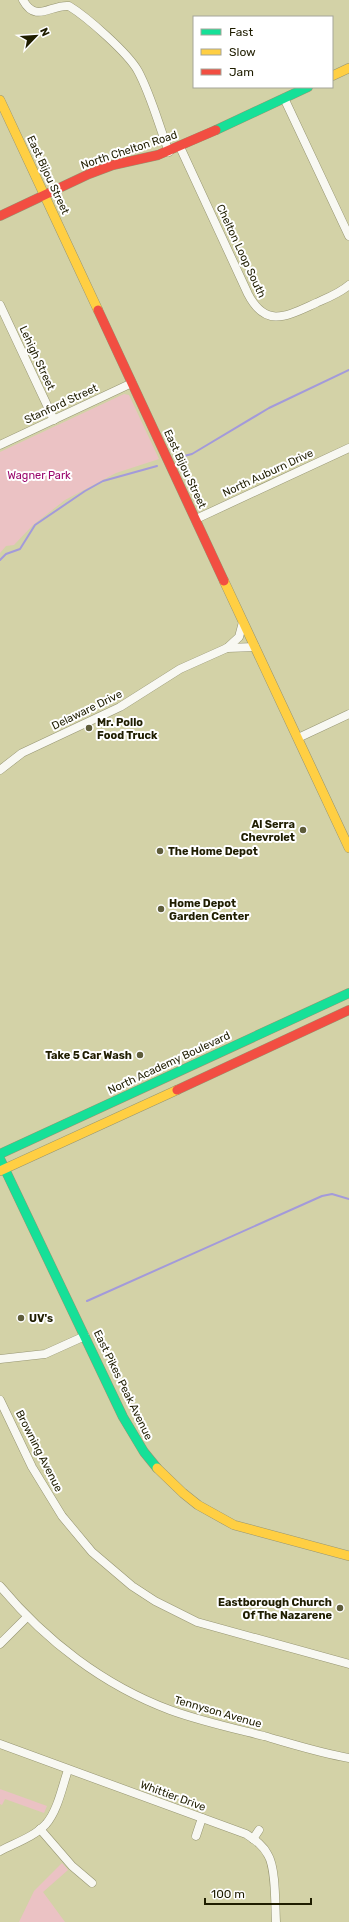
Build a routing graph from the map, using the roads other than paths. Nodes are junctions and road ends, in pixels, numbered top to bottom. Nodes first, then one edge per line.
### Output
1 (23, 0) edge
2 (349, 68) edge
3 (333, 76) edge
4 (306, 88) edge
5 (284, 98) junction
6 (0, 100) edge
7 (180, 147) junction
8 (168, 152) junction
9 (44, 195) junction
10 (0, 216) edge
11 (349, 236) edge
12 (349, 285) edge
13 (0, 305) edge
14 (132, 383) junction
15 (54, 420) junction
16 (0, 445) edge
17 (349, 448) edge
18 (196, 519) junction
19 (243, 622) junction
20 (255, 647) junction
21 (227, 648) junction
22 (349, 714) edge
23 (298, 738) junction
24 (0, 770) edge
25 (349, 848) edge
26 (349, 993) edge
27 (349, 1010) edge
28 (0, 1154) edge
29 (0, 1159) edge
30 (2, 1170) edge
31 (86, 1336) junction
32 (0, 1359) edge
33 (0, 1400) edge
34 (349, 1556) edge
35 (0, 1586) edge
36 (27, 1617) junction
37 (0, 1644) edge
38 (349, 1664) edge
39 (0, 1744) edge
40 (349, 1758) edge
41 (68, 1770) junction
42 (202, 1818) junction
43 (40, 1829) junction
44 (259, 1830) dead end
45 (196, 1836) dead end
46 (253, 1838) junction
47 (0, 1851) edge
48 (92, 1883) dead end
49 (276, 1922) edge

1 - 8 street
2 - 3 main road
4 - 5 main road, North Chelton Road
5 - 7 main road, North Chelton Road
5 - 11 street
6 - 9 main road, East Bijou Street
7 - 8 main road, North Chelton Road
7 - 12 street, Chelton Loop South
8 - 9 main road, North Chelton Road
9 - 10 main road, North Chelton Road
9 - 14 main road, East Bijou Street
13 - 15 street, Lehigh Street
14 - 15 street, Stanford Street
14 - 18 main road, East Bijou Street
15 - 16 street, Stanford Street
17 - 18 street, North Auburn Drive
18 - 19 main road, East Bijou Street
19 - 20 main road, East Bijou Street
19 - 21 street, Delaware Drive
20 - 21 street, Delaware Drive
20 - 23 main road, East Bijou Street
21 - 24 street, Delaware Drive
22 - 23 street
23 - 25 main road, East Bijou Street
26 - 28 main road, North Academy Boulevard
27 - 30 main road
29 - 30 main road, East Pikes Peak Avenue
30 - 31 main road, East Pikes Peak Avenue
31 - 32 street
31 - 34 main road, East Pikes Peak Avenue
33 - 38 street, Browning Avenue
35 - 36 street, Tennyson Avenue
36 - 37 street
36 - 40 street, Tennyson Avenue
39 - 41 street, Whittier Drive
41 - 42 street, Whittier Drive
41 - 43 street
42 - 45 street
42 - 46 street, Whittier Drive
43 - 47 street
43 - 48 street
44 - 46 street
46 - 49 street, Whittier Drive

